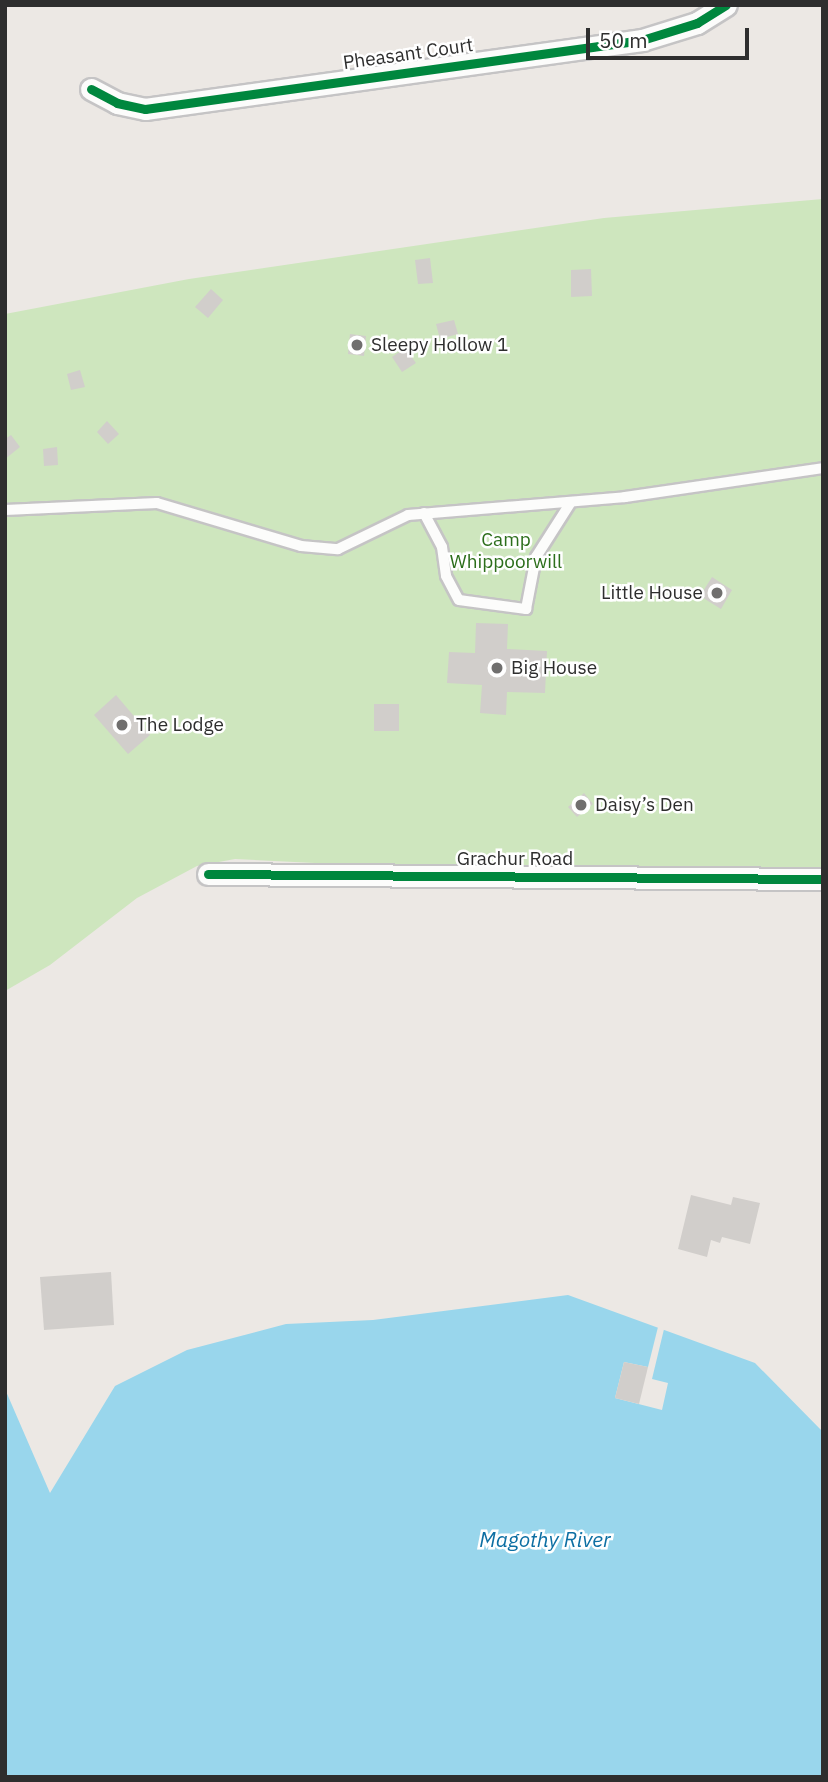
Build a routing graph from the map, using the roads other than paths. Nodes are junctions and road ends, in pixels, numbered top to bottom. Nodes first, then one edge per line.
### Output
1 (726, 5) edge
2 (91, 89) dead end
3 (823, 468) edge
4 (571, 502) junction
5 (5, 510) edge
6 (424, 513) junction
7 (208, 874) dead end
8 (823, 879) edge

1 - 2 street, Pheasant Court
3 - 4 lane
4 - 6 lane
4 - 6 lane
5 - 6 lane
7 - 8 street, Grachur Road

